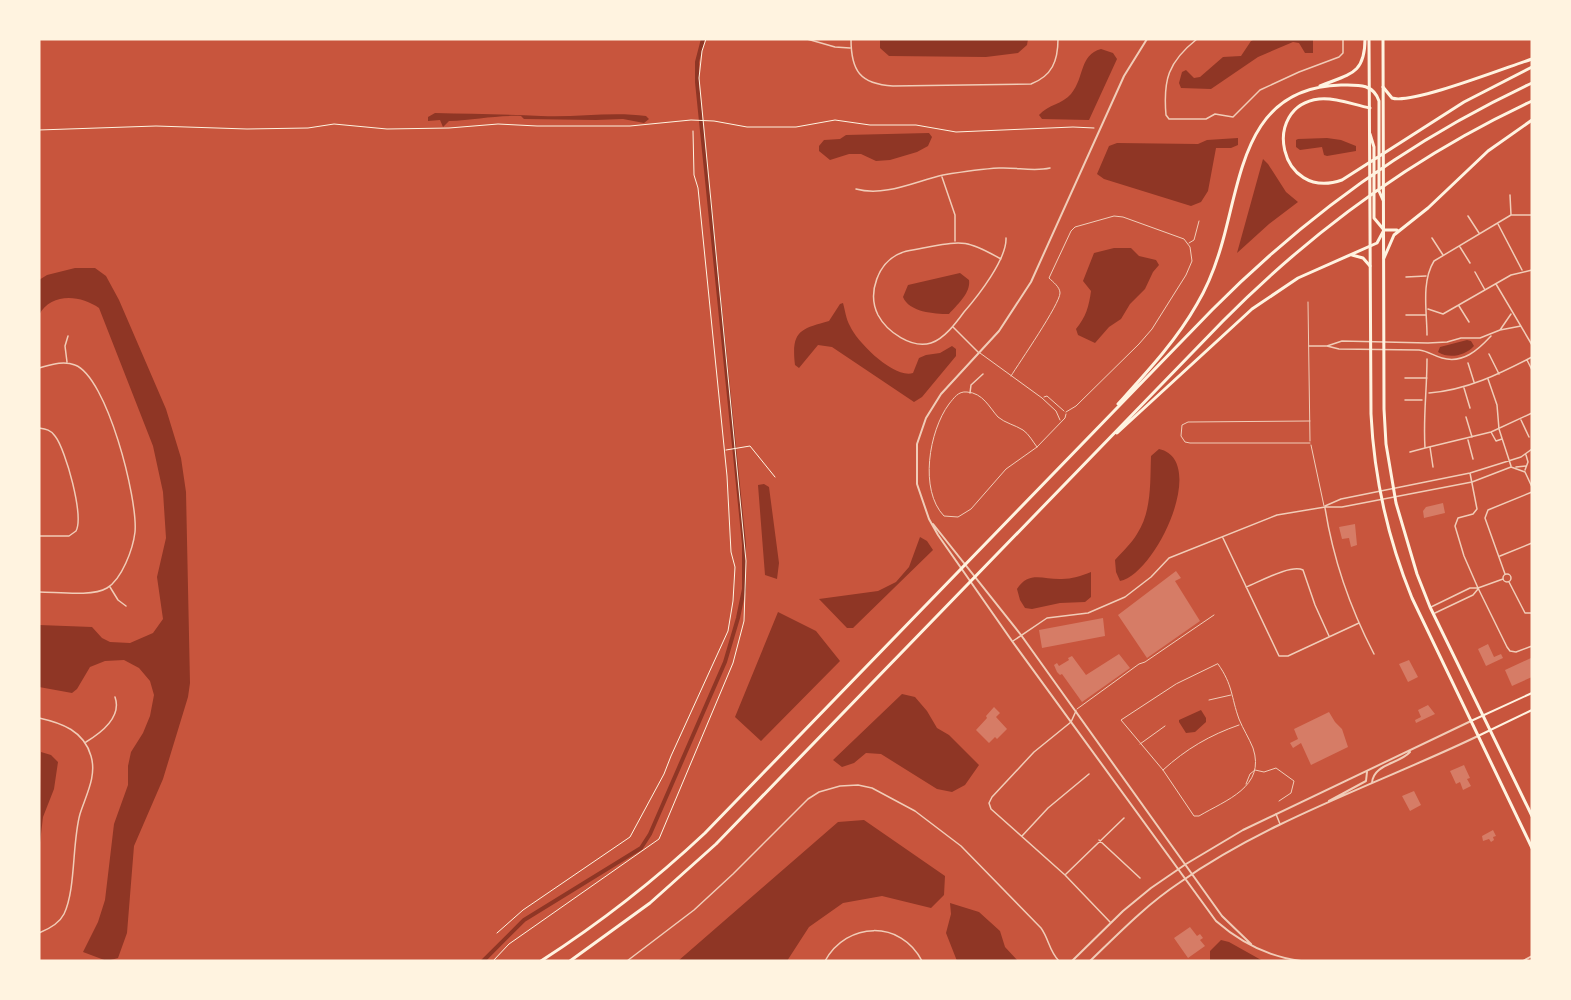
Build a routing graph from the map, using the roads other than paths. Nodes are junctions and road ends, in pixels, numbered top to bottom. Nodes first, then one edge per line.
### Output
1 (807, 39) edge
2 (851, 39) edge
3 (1058, 39) edge
4 (1147, 39) edge
5 (1197, 39) edge
6 (1343, 39) edge
7 (1367, 39) edge
8 (1383, 39) edge
9 (851, 48) junction
10 (1532, 59) edge
11 (1532, 67) edge
12 (1532, 83) edge
13 (1369, 87) junction
14 (1383, 87) junction
15 (1314, 89) junction
16 (1532, 101) edge
17 (1370, 108) junction
18 (1532, 120) edge
19 (1370, 134) junction
20 (1050, 168) dead end
21 (941, 176) junction
22 (856, 189) dead end
23 (1510, 195) dead end
24 (1383, 200) junction
25 (1511, 215) junction
26 (1532, 215) edge
27 (1468, 216) dead end
28 (1199, 221) dead end
29 (1497, 223) junction
30 (1384, 230) junction
31 (1399, 230) junction
32 (1480, 234) junction
33 (1006, 238) dead end
34 (1432, 238) dead end
35 (955, 242) junction
36 (1187, 243) junction
37 (1370, 246) junction
38 (1459, 246) junction
39 (1347, 255) junction
40 (1444, 256) junction
41 (1383, 258) junction
42 (1000, 259) junction
43 (1470, 263) dead end
44 (1370, 266) junction
45 (1532, 270) edge
46 (1522, 271) junction
47 (1475, 272) dead end
48 (1427, 276) junction
49 (1406, 277) dead end
50 (1496, 284) junction
51 (1485, 290) junction
52 (1308, 302) dead end
53 (1459, 306) junction
54 (1427, 309) junction
55 (1512, 313) junction
56 (1406, 315) dead end
57 (1427, 315) junction
58 (1469, 322) dead end
59 (952, 326) junction
60 (1521, 326) junction
61 (1500, 330) junction
62 (1426, 335) dead end
63 (1492, 335) junction
64 (68, 336) dead end
65 (1370, 341) junction
66 (1384, 342) junction
67 (1430, 343) junction
68 (1532, 345) edge
69 (1309, 346) junction
70 (1327, 346) junction
71 (1370, 350) junction
72 (1384, 350) junction
73 (978, 351) junction
74 (1429, 351) junction
75 (1489, 354) dead end
76 (1532, 357) edge
77 (1427, 359) dead end
78 (1527, 360) junction
79 (67, 363) junction
80 (1468, 363) dead end
81 (39, 368) edge
82 (1532, 370) edge
83 (983, 374) dead end
84 (1499, 374) junction
85 (1011, 376) junction
86 (1405, 378) dead end
87 (1427, 378) junction
88 (1488, 379) junction
89 (1474, 383) junction
90 (1464, 387) junction
91 (970, 393) junction
92 (1427, 393) junction
93 (1042, 398) junction
94 (1405, 400) dead end
95 (1424, 400) junction
96 (1470, 408) dead end
97 (1066, 412) junction
98 (1532, 413) edge
99 (1466, 417) dead end
100 (1521, 419) junction
101 (1310, 421) junction
102 (1062, 422) junction
103 (39, 428) edge
104 (1499, 429) junction
105 (1491, 432) junction
106 (1092, 433) junction
107 (1529, 437) dead end
108 (1472, 438) junction
109 (1468, 439) junction
110 (1502, 439) junction
111 (1310, 443) junction
112 (1104, 444) junction
113 (1430, 446) junction
114 (1037, 447) junction
115 (1425, 448) junction
116 (1532, 449) edge
117 (1410, 452) dead end
118 (1525, 454) junction
119 (1473, 459) dead end
120 (1509, 460) junction
121 (1527, 466) junction
122 (1433, 467) dead end
123 (1511, 467) junction
124 (1515, 467) junction
125 (1525, 472) junction
126 (1470, 473) junction
127 (1472, 482) junction
128 (1532, 487) edge
129 (1393, 488) junction
130 (1380, 491) junction
131 (1532, 492) edge
132 (1395, 497) junction
133 (1381, 500) junction
134 (1324, 507) junction
135 (929, 519) junction
136 (39, 536) edge
137 (1222, 537) junction
138 (1532, 543) edge
139 (1499, 556) junction
140 (1506, 574) junction
141 (1503, 579) junction
142 (1509, 582) junction
143 (109, 587) junction
144 (1245, 587) junction
145 (1478, 588) junction
146 (39, 592) edge
147 (126, 606) dead end
148 (1431, 607) junction
149 (1532, 613) edge
150 (1434, 614) junction
151 (1214, 615) dead end
152 (1359, 623) junction
153 (1021, 635) junction
154 (1329, 637) junction
155 (1012, 641) junction
156 (1532, 646) edge
157 (1374, 654) dead end
158 (1532, 693) edge
159 (1233, 695) junction
160 (115, 696) dead end
161 (1209, 700) dead end
162 (1532, 710) edge
163 (1076, 711) junction
164 (1483, 716) junction
165 (39, 718) edge
166 (1071, 722) junction
167 (1471, 722) junction
168 (1241, 724) junction
169 (1165, 726) dead end
170 (1490, 730) junction
171 (1478, 736) junction
172 (85, 743) junction
173 (1140, 744) junction
174 (1412, 750) junction
175 (1163, 770) junction
176 (1255, 770) junction
177 (1366, 772) junction
178 (1089, 774) dead end
179 (1372, 783) junction
180 (1246, 786) junction
181 (1279, 801) dead end
182 (1324, 805) junction
183 (1276, 814) junction
184 (1532, 816) edge
185 (1124, 818) dead end
186 (1281, 825) junction
187 (1021, 836) junction
188 (1099, 840) junction
189 (1532, 848) edge
190 (1186, 864) junction
191 (1178, 868) junction
192 (1192, 874) junction
193 (1065, 875) junction
194 (1140, 878) dead end
195 (1185, 879) junction
196 (1110, 922) junction
197 (39, 933) edge
198 (1255, 947) junction
199 (1532, 956) edge
200 (541, 961) edge
201 (570, 961) edge
202 (627, 961) edge
203 (825, 961) edge
204 (922, 961) edge
205 (1059, 961) edge
206 (1072, 961) edge
207 (1090, 961) edge
208 (1301, 961) edge
209 (1523, 961) edge
210 (1530, 961) edge

1 - 9 street
2 - 9 street
3 - 9 street
4 - 73 street
5 - 6 street
7 - 13 highway
7 - 15 highway
8 - 14 highway
10 - 14 highway
11 - 17 highway
12 - 106 highway
13 - 15 highway
13 - 17 highway
13 - 24 highway
14 - 24 highway
15 - 106 highway
16 - 112 highway
17 - 19 highway
18 - 31 highway
19 - 30 highway
19 - 37 highway
20 - 21 street
21 - 22 street
21 - 35 street
23 - 25 street
24 - 30 highway
25 - 26 street
25 - 29 street
27 - 32 street
28 - 36 lane
29 - 32 street
29 - 46 street
30 - 31 highway
30 - 37 highway
30 - 41 highway
31 - 41 highway
32 - 38 street
33 - 42 street
34 - 40 street
35 - 42 street
35 - 59 street
36 - 85 lane
36 - 97 lane
37 - 39 highway
37 - 44 highway
38 - 40 street
38 - 43 street
39 - 44 highway
39 - 112 highway
40 - 48 street
41 - 66 highway
42 - 59 street
44 - 65 highway
45 - 46 street
46 - 50 street
47 - 51 street
48 - 49 street
48 - 54 street
50 - 51 street
50 - 55 street
51 - 53 street
52 - 69 lane
53 - 54 street
53 - 58 street
54 - 57 street
55 - 60 street
55 - 61 street
56 - 57 street
57 - 62 street
59 - 73 street
60 - 61 street
60 - 68 street
61 - 63 street
63 - 67 street
63 - 74 street
64 - 79 street
65 - 66 street
65 - 70 street
65 - 71 highway
66 - 67 street
66 - 72 highway
67 - 74 street
69 - 70 street
69 - 101 lane
70 - 71 street
71 - 72 street
71 - 130 highway
72 - 74 street
72 - 129 highway
73 - 85 lane
73 - 135 street
75 - 84 street
76 - 78 street
77 - 87 street
78 - 82 street
78 - 84 street
79 - 81 street
79 - 143 street
80 - 89 street
83 - 91 street
84 - 88 street
85 - 93 lane
86 - 87 street
87 - 92 street
88 - 89 street
88 - 104 street
89 - 90 street
90 - 92 street
90 - 96 street
91 - 114 lane
91 - 114 lane
92 - 95 street
93 - 97 lane
93 - 102 lane
94 - 95 street
95 - 115 street
97 - 102 lane
98 - 100 street
99 - 108 street
100 - 104 street
100 - 107 street
101 - 111 lane
101 - 111 lane
102 - 114 lane
103 - 136 street
104 - 105 street
104 - 110 street
105 - 108 street
105 - 110 street
106 - 200 highway
108 - 109 street
109 - 113 street
109 - 119 street
110 - 120 street
111 - 134 lane
112 - 201 highway
113 - 115 street
113 - 122 street
115 - 117 street
116 - 118 street
118 - 120 street
118 - 121 street
120 - 123 street
120 - 126 street
121 - 124 street
121 - 125 street
123 - 124 street
123 - 127 street
124 - 125 street
125 - 128 street
126 - 127 street
126 - 129 street
127 - 132 street
127 - 145 street
129 - 130 street
129 - 132 highway
130 - 133 highway
130 - 134 street
131 - 139 street
132 - 133 street
132 - 148 highway
133 - 134 street
133 - 167 highway
134 - 137 street
134 - 152 street
135 - 153 street
135 - 155 street
137 - 144 street
137 - 153 street
138 - 139 street
139 - 140 street
140 - 141 street
140 - 142 street
141 - 142 street
141 - 145 street
142 - 149 street
143 - 146 street
143 - 147 street
144 - 154 street
144 - 154 street
145 - 148 street
145 - 150 street
145 - 156 street
148 - 150 highway
150 - 164 highway
151 - 163 lane
152 - 154 street
152 - 157 street
153 - 155 street
153 - 163 street
155 - 166 street
158 - 164 main road
159 - 161 lane
159 - 168 lane
159 - 173 lane
160 - 172 street
162 - 170 main road
163 - 166 street
163 - 190 street
164 - 167 main road
164 - 170 highway
165 - 172 street
166 - 187 street
166 - 191 street
167 - 171 highway
167 - 174 street
168 - 175 lane
168 - 176 lane
169 - 173 lane
170 - 171 main road
170 - 184 highway
171 - 179 street
171 - 189 highway
172 - 197 street
173 - 175 lane
174 - 177 street
174 - 179 street
175 - 180 lane
176 - 180 lane
176 - 180 lane
176 - 181 lane
177 - 182 street
177 - 183 street
178 - 187 street
179 - 182 street
182 - 186 street
183 - 186 street
183 - 190 street
185 - 188 street
186 - 192 street
187 - 193 street
188 - 193 street
188 - 194 street
190 - 191 street
190 - 192 street
191 - 195 street
191 - 196 street
192 - 195 street
192 - 198 street
193 - 196 street
195 - 198 street
195 - 207 street
196 - 206 street
198 - 208 street
199 - 209 street
199 - 210 street
202 - 205 street
203 - 204 street

